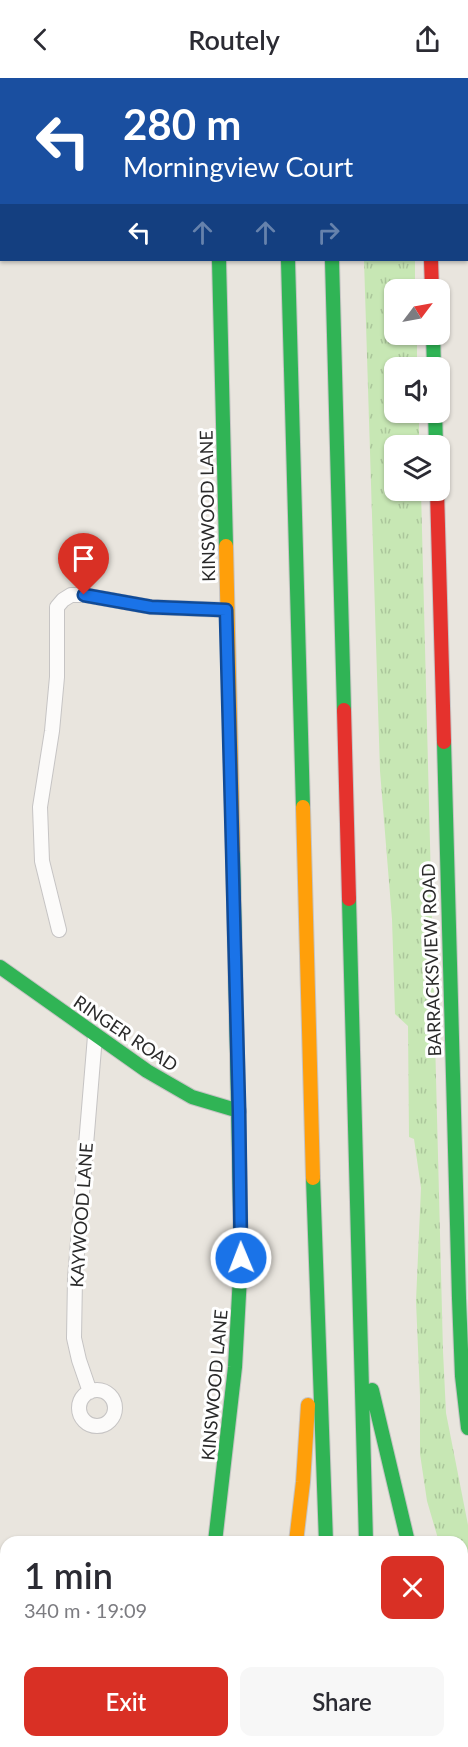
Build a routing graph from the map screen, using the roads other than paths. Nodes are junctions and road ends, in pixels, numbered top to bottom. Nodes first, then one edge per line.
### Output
1 (219, 261) edge
2 (288, 261) edge
3 (332, 261) edge
4 (431, 261) edge
5 (432, 279) edge
6 (437, 501) edge
7 (226, 610) junction
8 (58, 930) dead end
9 (0, 967) edge
10 (95, 1035) junction
11 (239, 1111) junction
12 (461, 1149) edge
13 (316, 1283) junction
14 (361, 1344) junction
15 (90, 1392) dead end
16 (468, 1428) edge
17 (216, 1536) edge
18 (297, 1536) edge
19 (326, 1536) edge
20 (366, 1536) edge
21 (407, 1536) edge

1 - 7 main road, KINSWOOD LANE
2 - 13 main road
3 - 14 main road
4 - 5 main road
6 - 12 main road, BARRACKSVIEW ROAD
7 - 8 street
7 - 11 main road, KINSWOOD LANE
9 - 10 main road, RINGER ROAD
10 - 11 main road, RINGER ROAD
10 - 15 street, KAYWOOD LANE
11 - 17 main road, KINSWOOD LANE
12 - 16 main road, BARRACKSVIEW ROAD
13 - 18 main road
13 - 19 main road
14 - 20 main road
14 - 21 main road

